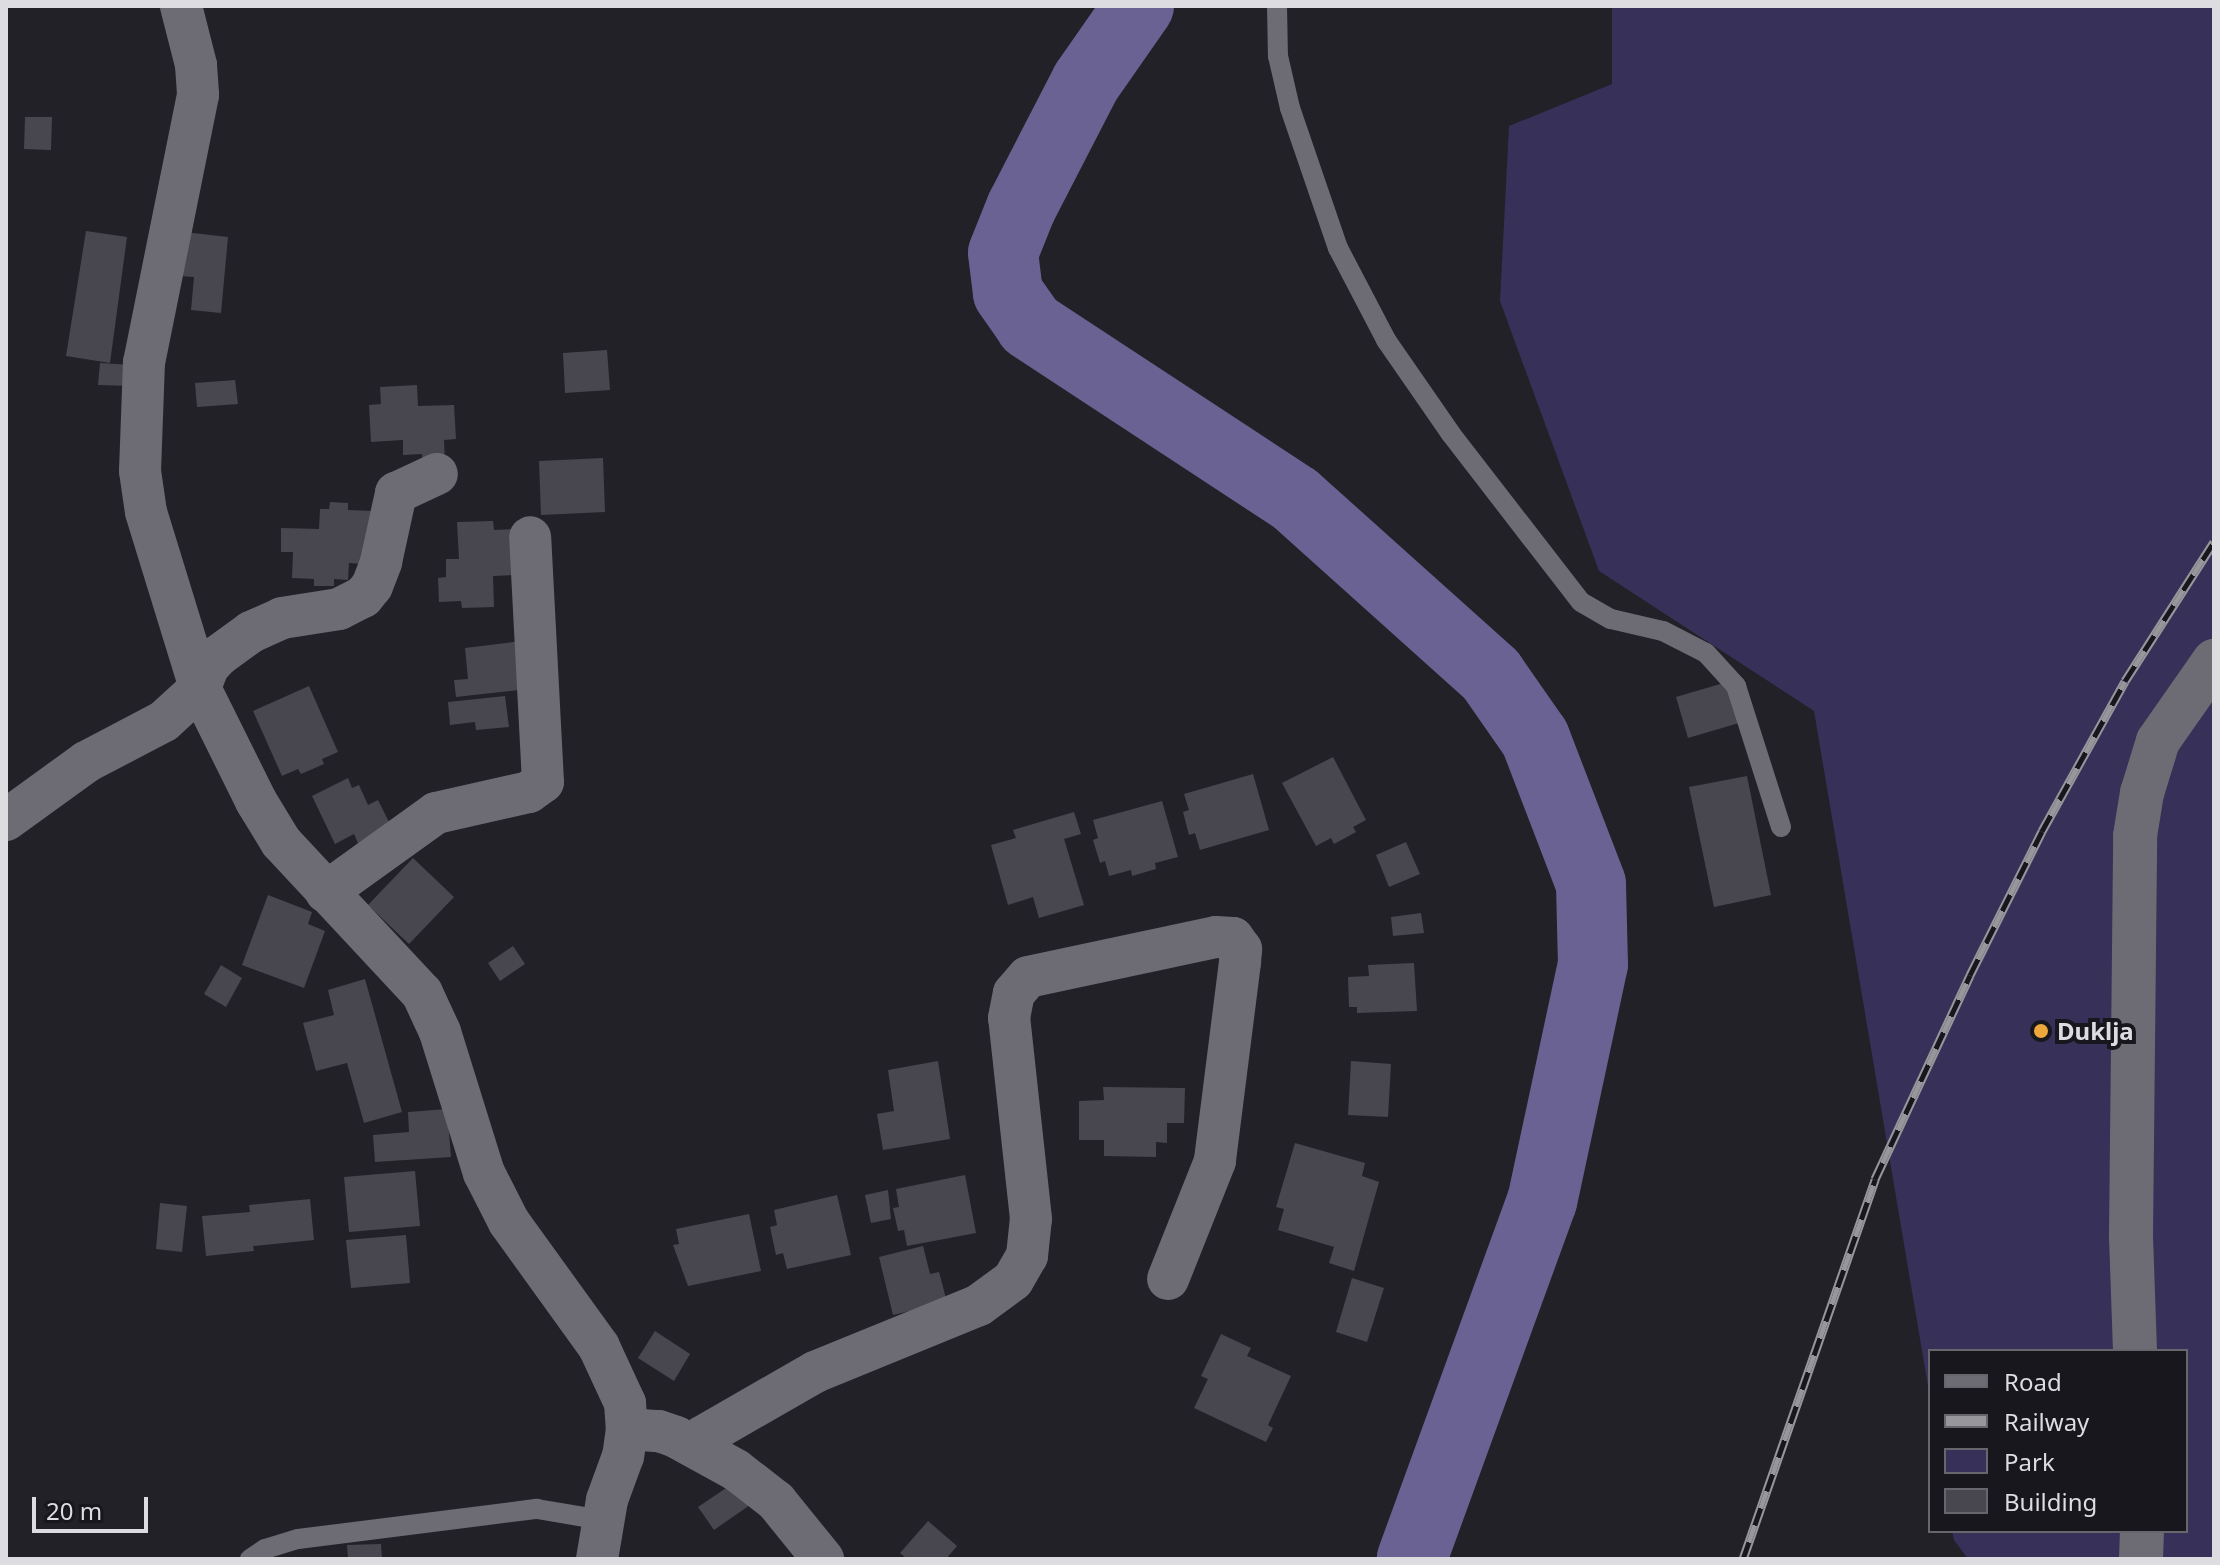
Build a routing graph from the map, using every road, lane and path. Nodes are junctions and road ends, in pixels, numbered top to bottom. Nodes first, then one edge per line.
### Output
1 (181, 6) edge
2 (1277, 6) edge
3 (437, 474) dead end
4 (530, 537) dead end
5 (2214, 661) edge
6 (200, 688) junction
7 (6, 820) edge
8 (1781, 827) dead end
9 (326, 892) junction
10 (1168, 1279) dead end
11 (2135, 1349) edge
12 (627, 1429) junction
13 (695, 1445) junction
14 (2142, 1533) edge
15 (600, 1540) edge
16 (250, 1559) edge
17 (823, 1559) edge
18 (2141, 1559) edge

1 - 6 street
2 - 8 lane
3 - 6 street
4 - 9 street
5 - 11 street
6 - 7 street
6 - 9 street
9 - 12 street
10 - 13 street
12 - 13 street
12 - 15 street
13 - 17 street
14 - 18 street
15 - 16 lane

